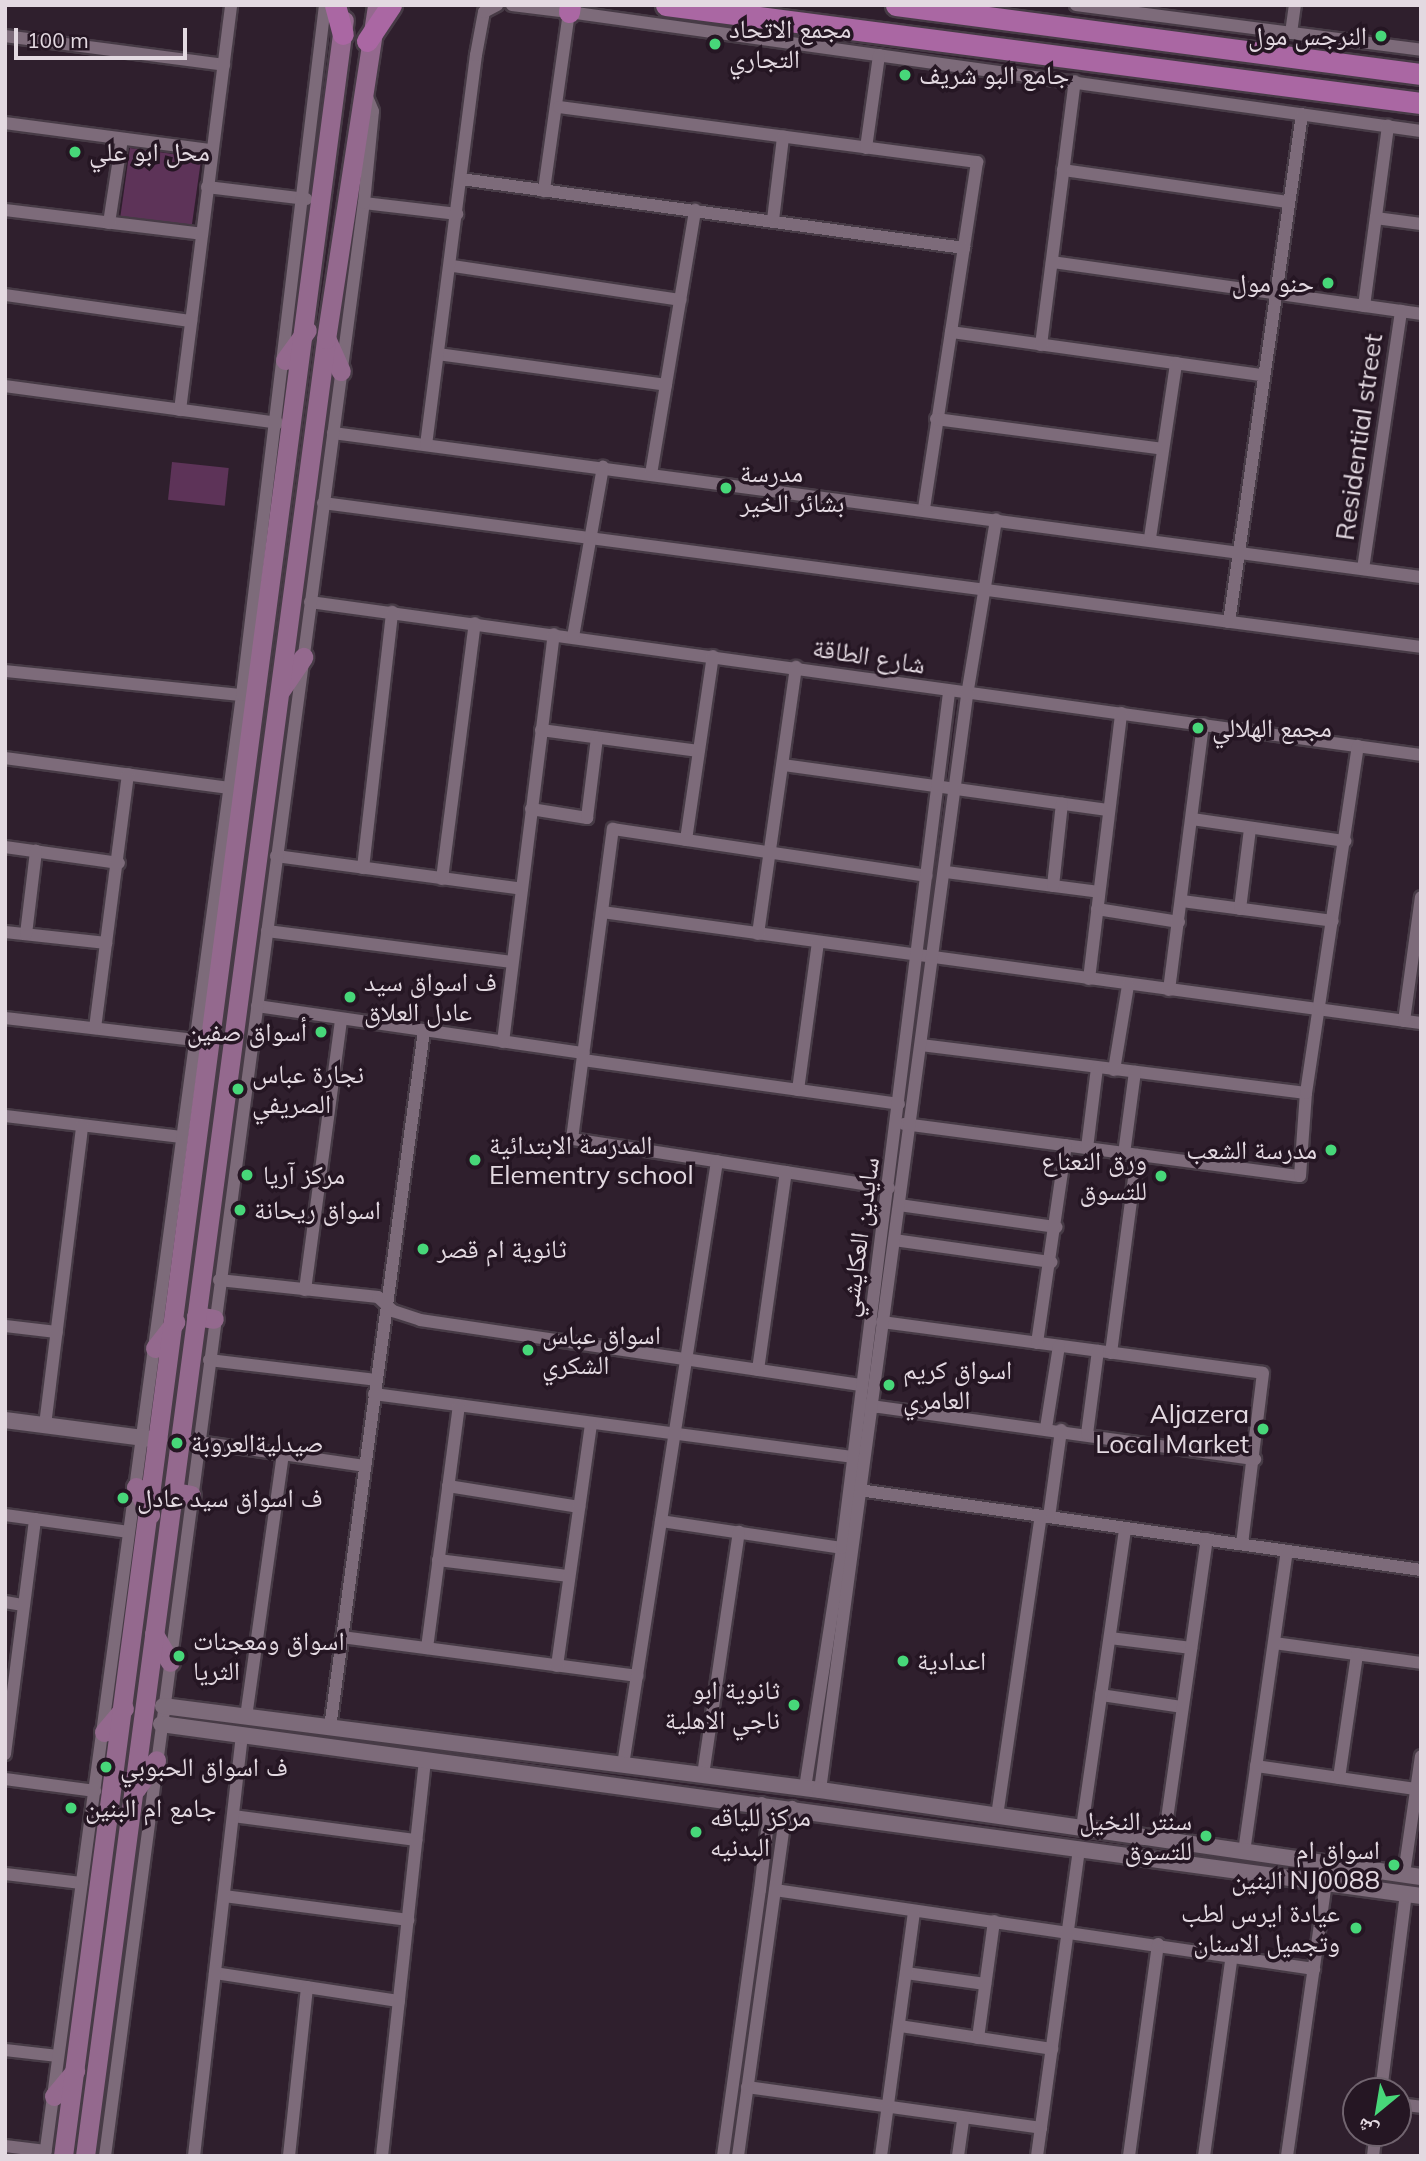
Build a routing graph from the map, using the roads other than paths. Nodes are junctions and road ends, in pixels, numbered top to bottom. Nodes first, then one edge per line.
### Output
1 (232, 5) edge
2 (326, 5) edge
3 (335, 5) edge
4 (343, 5) edge
5 (377, 5) edge
6 (391, 5) edge
7 (497, 5) edge
8 (512, 5) edge
9 (666, 5) edge
10 (896, 5) edge
11 (1076, 5) edge
12 (1295, 5) edge
13 (570, 9) edge
14 (1169, 11) edge
15 (1291, 33) junction
16 (343, 34) junction
17 (5, 36) edge
18 (367, 41) junction
19 (1376, 44) junction
20 (1421, 50) edge
21 (949, 54) junction
22 (879, 55) junction
23 (224, 65) junction
24 (1373, 68) junction
25 (1421, 74) edge
26 (1075, 81) junction
27 (361, 87) junction
28 (1421, 103) edge
29 (559, 107) junction
30 (1302, 114) junction
31 (5, 123) edge
32 (1388, 126) junction
33 (1421, 131) edge
34 (783, 136) junction
35 (122, 139) junction
36 (866, 148) junction
37 (211, 150) junction
38 (1063, 170) junction
39 (461, 179) junction
40 (207, 187) junction
41 (544, 191) junction
42 (306, 199) junction
43 (1289, 202) junction
44 (364, 203) junction
45 (5, 210) edge
46 (695, 210) junction
47 (457, 214) junction
48 (1376, 218) junction
49 (773, 220) junction
50 (109, 223) junction
51 (1421, 225) edge
52 (202, 234) junction
53 (964, 248) junction
54 (1052, 262) junction
55 (453, 266) junction
56 (1274, 293) junction
57 (5, 295) edge
58 (680, 300) junction
59 (1364, 306) junction
60 (1401, 311) junction
61 (1421, 314) edge
62 (191, 321) junction
63 (307, 330) junction
64 (951, 332) junction
65 (326, 339) junction
66 (1041, 345) junction
67 (438, 354) junction
68 (285, 360) junction
69 (1176, 363) junction
70 (341, 371) junction
71 (1262, 375) junction
72 (666, 385) junction
73 (5, 386) edge
74 (180, 410) junction
75 (936, 419) junction
76 (277, 423) junction
77 (333, 433) junction
78 (426, 444) junction
79 (1163, 449) junction
80 (603, 467) junction
81 (650, 474) junction
82 (323, 503) junction
83 (924, 509) junction
84 (996, 519) junction
85 (1150, 538) junction
86 (592, 539) junction
87 (1238, 551) junction
88 (1363, 569) junction
89 (1421, 577) edge
90 (985, 590) junction
91 (310, 602) junction
92 (392, 612) junction
93 (1229, 622) junction
94 (475, 623) junction
95 (554, 634) junction
96 (573, 637) junction
97 (1421, 647) edge
98 (713, 656) junction
99 (303, 657) junction
100 (796, 667) junction
101 (5, 671) edge
102 (949, 692) junction
103 (278, 694) junction
104 (242, 695) junction
105 (967, 695) junction
106 (1121, 713) junction
107 (1203, 724) junction
108 (541, 730) junction
109 (236, 732) junction
110 (597, 738) junction
111 (1358, 746) junction
112 (699, 751) junction
113 (1421, 755) edge
114 (249, 756) junction
115 (5, 758) edge
116 (783, 765) junction
117 (128, 774) junction
118 (939, 787) junction
119 (229, 788) junction
120 (955, 789) junction
121 (1062, 803) junction
122 (531, 809) junction
123 (1110, 810) junction
124 (1192, 819) junction
125 (1250, 829) junction
126 (686, 840) junction
127 (1345, 841) junction
128 (5, 846) edge
129 (36, 851) junction
130 (770, 853) junction
131 (276, 856) junction
132 (119, 863) junction
133 (363, 868) junction
134 (946, 872) junction
135 (927, 876) junction
136 (442, 879) junction
137 (1053, 886) junction
138 (522, 889) junction
139 (1099, 892) junction
140 (1421, 897) edge
141 (1182, 901) junction
142 (1097, 909) junction
143 (1240, 909) junction
144 (602, 912) junction
145 (1333, 921) junction
146 (1179, 922) junction
147 (267, 931) junction
148 (5, 932) edge
149 (26, 934) junction
150 (758, 934) junction
151 (818, 942) junction
152 (106, 943) junction
153 (917, 956) junction
154 (933, 958) junction
155 (512, 962) junction
156 (1089, 979) junction
157 (1128, 985) junction
158 (1169, 990) junction
159 (257, 1006) junction
160 (1321, 1010) junction
161 (5, 1018) edge
162 (341, 1019) junction
163 (1404, 1021) junction
164 (1421, 1023) edge
165 (95, 1028) junction
166 (424, 1031) junction
167 (233, 1035) junction
168 (204, 1038) junction
169 (503, 1042) junction
170 (921, 1045) junction
171 (583, 1057) junction
172 (1097, 1068) junction
173 (218, 1069) junction
174 (1114, 1070) junction
175 (1135, 1072) junction
176 (798, 1090) junction
177 (1306, 1093) junction
178 (899, 1104) junction
179 (5, 1116) edge
180 (897, 1123) junction
181 (911, 1125) junction
182 (82, 1126) junction
183 (180, 1137) junction
184 (1066, 1145) junction
185 (1087, 1148) junction
186 (1130, 1154) junction
187 (717, 1161) junction
188 (786, 1172) junction
189 (889, 1188) junction
190 (899, 1205) junction
191 (1056, 1227) junction
192 (894, 1240) junction
193 (1051, 1262) junction
194 (219, 1280) junction
195 (305, 1290) junction
196 (880, 1298) junction
197 (385, 1302) junction
198 (205, 1318) junction
199 (176, 1321) junction
200 (882, 1322) junction
201 (5, 1326) edge
202 (57, 1332) junction
203 (1037, 1342) junction
204 (1059, 1346) junction
205 (155, 1348) junction
206 (1105, 1352) junction
207 (687, 1359) junction
208 (209, 1360) junction
209 (758, 1370) junction
210 (376, 1380) junction
211 (862, 1385) junction
212 (374, 1394) junction
213 (865, 1405) junction
214 (459, 1406) junction
215 (5, 1420) edge
216 (591, 1424) junction
217 (45, 1425) junction
218 (1046, 1429) junction
219 (1061, 1430) junction
220 (1087, 1434) junction
221 (675, 1435) junction
222 (170, 1440) junction
223 (283, 1454) junction
224 (852, 1457) junction
225 (1255, 1459) junction
226 (365, 1466) junction
227 (448, 1486) junction
228 (136, 1487) junction
229 (859, 1490) junction
230 (182, 1494) junction
231 (579, 1507) junction
232 (5, 1515) edge
233 (150, 1515) junction
234 (1045, 1516) junction
235 (35, 1519) junction
236 (661, 1521) junction
237 (1125, 1528) junction
238 (129, 1532) junction
239 (739, 1532) junction
240 (1207, 1539) junction
241 (1242, 1542) junction
242 (842, 1548) junction
243 (1287, 1551) junction
244 (438, 1560) junction
245 (1421, 1570) edge
246 (569, 1576) junction
247 (5, 1602) edge
248 (22, 1605) junction
249 (154, 1634) junction
250 (342, 1637) junction
251 (1110, 1637) junction
252 (1274, 1643) junction
253 (427, 1648) junction
254 (1191, 1648) junction
255 (1357, 1654) junction
256 (170, 1662) junction
257 (1421, 1662) edge
258 (557, 1665) junction
259 (637, 1676) junction
260 (9, 1692) edge
261 (1101, 1695) junction
262 (163, 1706) junction
263 (124, 1707) junction
264 (1182, 1707) junction
265 (246, 1717) junction
266 (161, 1724) junction
267 (330, 1728) junction
268 (104, 1732) junction
269 (242, 1734) junction
270 (5, 1754) edge
271 (1421, 1756) edge
272 (567, 1758) junction
273 (425, 1759) junction
274 (156, 1760) junction
275 (606, 1763) junction
276 (623, 1765) junction
277 (1256, 1766) junction
278 (703, 1775) junction
279 (566, 1777) junction
280 (1339, 1778) junction
281 (5, 1779) edge
282 (607, 1783) junction
283 (812, 1789) junction
284 (1416, 1789) junction
285 (95, 1791) junction
286 (134, 1793) junction
287 (762, 1803) junction
288 (792, 1807) junction
289 (233, 1816) junction
290 (997, 1816) junction
291 (1032, 1821) junction
292 (768, 1822) junction
293 (784, 1824) junction
294 (1062, 1826) junction
295 (1082, 1828) junction
296 (416, 1840) junction
297 (1164, 1840) junction
298 (1034, 1842) junction
299 (1059, 1845) junction
300 (1079, 1848) junction
301 (1244, 1852) junction
302 (5, 1874) edge
303 (1404, 1874) junction
304 (1421, 1877) edge
305 (81, 1883) junction
306 (1326, 1883) junction
307 (775, 1890) junction
308 (99, 1894) junction
309 (1413, 1895) edge
310 (120, 1896) junction
311 (224, 1896) junction
312 (914, 1913) junction
313 (408, 1920) junction
314 (994, 1921) junction
315 (94, 1928) junction
316 (116, 1929) junction
317 (1068, 1930) junction
318 (1158, 1944) junction
319 (1232, 1955) junction
320 (1314, 1969) junction
321 (215, 1973) junction
322 (906, 1973) junction
323 (985, 1984) junction
324 (307, 1987) junction
325 (399, 2001) junction
326 (900, 2026) junction
327 (978, 2038) junction
328 (5, 2049) edge
329 (1052, 2049) junction
330 (58, 2056) junction
331 (75, 2070) junction
332 (1383, 2077) edge
333 (747, 2087) junction
334 (54, 2096) junction
335 (887, 2108) junction
336 (963, 2119) junction
337 (1041, 2128) junction
338 (5, 2146) edge
339 (51, 2154) edge
340 (85, 2156) edge
341 (105, 2156) edge
342 (194, 2156) edge
343 (289, 2156) edge
344 (382, 2156) edge
345 (723, 2156) edge
346 (738, 2156) edge
347 (881, 2156) edge
348 (958, 2156) edge
349 (1037, 2156) edge
350 (1129, 2156) edge
351 (1204, 2156) edge
352 (1287, 2156) edge

1 - 23 street
2 - 42 street
3 - 16 main road
4 - 16 main road
5 - 18 main road
6 - 18 main road
7 - 39 street
8 - 13 street
9 - 21 main road
10 - 24 main road
11 - 14 street
12 - 15 street
13 - 22 street
13 - 29 street
14 - 15 street
15 - 19 street
16 - 63 main road
17 - 23 street
18 - 27 main road
19 - 20 street
19 - 24 street
21 - 22 street
21 - 26 street
21 - 28 main road
22 - 36 street
23 - 37 street
24 - 25 main road
26 - 30 street
26 - 38 street
27 - 44 street
27 - 65 main road
29 - 34 street
29 - 41 street
30 - 32 street
30 - 43 street
31 - 35 street
32 - 33 street
32 - 48 street
34 - 36 street
34 - 49 street
35 - 37 street
35 - 50 street
36 - 53 street
37 - 40 street
38 - 43 street
38 - 54 street
39 - 41 street
39 - 47 street
40 - 42 street
40 - 52 street
41 - 46 street
42 - 68 street
43 - 56 street
44 - 47 street
44 - 70 street
45 - 50 street
46 - 49 street
46 - 58 street
47 - 55 street
48 - 51 street
48 - 59 street
49 - 53 street
50 - 52 street
52 - 62 street
53 - 64 street
54 - 56 street
54 - 66 street
55 - 58 street
55 - 67 street
56 - 59 street
56 - 71 street
57 - 62 street
58 - 72 street
59 - 60 street
60 - 61 street
60 - 88 street, Residential street
62 - 74 street
63 - 68 main road
63 - 114 main road
64 - 66 street
64 - 75 street
65 - 70 main road
65 - 103 main road
66 - 69 street
67 - 72 street
67 - 78 street
68 - 76 street
69 - 71 street
69 - 79 street
70 - 77 street
71 - 87 street
72 - 81 street
73 - 74 street
74 - 76 street
75 - 79 street
75 - 83 street
76 - 104 street
77 - 78 street
77 - 82 street
78 - 80 street
79 - 85 street
80 - 81 street
80 - 86 street
81 - 83 street
82 - 86 street
82 - 91 street
83 - 84 street
84 - 85 street
84 - 90 street, سايدين العكايشي
85 - 87 street
86 - 90 street
86 - 96 street
87 - 88 street
87 - 93 street
88 - 89 street
90 - 93 street
90 - 105 street, سايدين العكايشي
91 - 92 street, شارع الطاقة
91 - 99 street
92 - 94 street, شارع الطاقة
92 - 133 street
93 - 97 street
94 - 95 street, شارع الطاقة
94 - 136 street
95 - 96 street, شارع الطاقة
95 - 108 street
96 - 98 street, شارع الطاقة
98 - 100 street, شارع الطاقة
98 - 112 street
99 - 103 main road
99 - 131 street
100 - 102 street, شارع الطاقة
100 - 116 street
101 - 104 street
102 - 105 street, شارع الطاقة
102 - 118 street, سايدين العكايشي
103 - 167 main road
104 - 109 street
105 - 106 street, شارع الطاقة
105 - 120 street, سايدين العكايشي
106 - 107 street, شارع الطاقة
106 - 123 street
107 - 111 street, شارع الطاقة
107 - 124 street
108 - 110 street
108 - 122 street
109 - 114 main road
109 - 119 street
110 - 112 street
110 - 122 street
111 - 113 street, شارع الطاقة
111 - 127 street
112 - 126 street
114 - 168 main road
115 - 117 street
116 - 118 street
116 - 130 street
117 - 119 street
117 - 132 street
118 - 120 street
118 - 135 street, سايدين العكايشي
119 - 168 street
120 - 121 street
120 - 134 street, سايدين العكايشي
121 - 123 street
121 - 137 street
122 - 138 street
123 - 139 street
124 - 125 street
124 - 141 street
125 - 127 street
125 - 143 street
126 - 130 street
126 - 144 street
127 - 145 street
128 - 129 street
129 - 132 street
129 - 149 street
130 - 135 street
130 - 150 street
131 - 133 street
131 - 147 street
132 - 152 street
133 - 136 street
134 - 137 street
134 - 154 street, سايدين العكايشي
135 - 153 street, سايدين العكايشي
136 - 138 street
137 - 139 street
138 - 155 street
139 - 142 street
140 - 163 street
141 - 143 street
141 - 146 street
142 - 146 street
142 - 156 street
143 - 145 street
144 - 150 street
144 - 171 street
145 - 160 street
146 - 158 street
147 - 155 street
147 - 159 street
148 - 149 street
149 - 152 street
150 - 151 street
151 - 153 street
151 - 176 street
152 - 165 street
153 - 154 street
153 - 178 street, سايدين العكايشي
154 - 156 street
154 - 170 street, سايدين العكايشي
155 - 169 street
156 - 157 street
157 - 158 street
157 - 174 street
158 - 160 street
159 - 162 street
159 - 194 street
160 - 163 street
160 - 177 street
161 - 165 street
162 - 166 street
162 - 195 street
163 - 164 street
165 - 168 street
166 - 169 street
166 - 197 street
167 - 168 main road
167 - 173 main road
168 - 173 main road
168 - 183 street
169 - 171 street
170 - 172 street
170 - 181 street, سايدين العكايشي
171 - 176 street
171 - 187 street
172 - 174 street
172 - 185 street
173 - 198 main road
173 - 199 main road
174 - 175 street
175 - 177 street
175 - 186 street
176 - 178 street
177 - 186 street
178 - 180 street, سايدين العكايشي
179 - 182 street
180 - 181 street
180 - 189 street, سايدين العكايشي
181 - 184 street
181 - 190 street, سايدين العكايشي
182 - 183 street
182 - 202 street
183 - 205 street
184 - 185 street
184 - 191 street
185 - 186 street
186 - 206 street
187 - 188 street
187 - 207 street
188 - 189 street
188 - 209 street
189 - 196 street, سايدين العكايشي
190 - 191 street
190 - 192 street, سايدين العكايشي
191 - 193 street
192 - 193 street
192 - 196 street, سايدين العكايشي
193 - 203 street
194 - 195 street
194 - 198 street
195 - 197 street
196 - 200 street, سايدين العكايشي
196 - 211 street, سايدين العكايشي
197 - 207 street
197 - 210 street
198 - 208 street
198 - 222 main road
199 - 205 main road
199 - 222 main road
200 - 203 street
200 - 213 street, سايدين العكايشي
201 - 202 street
202 - 217 street
203 - 204 street
204 - 206 street
204 - 218 street
205 - 222 street
206 - 220 street
206 - 225 street
207 - 209 street
207 - 221 street
208 - 210 street
208 - 222 street
209 - 211 street
210 - 212 street
211 - 213 street, سايدين العكايشي
212 - 214 street
212 - 226 street
213 - 218 street
213 - 224 street, سايدين العكايشي
213 - 229 street, سايدين العكايشي
214 - 216 street
214 - 227 street
215 - 217 street
216 - 221 street
216 - 231 street
217 - 222 street
218 - 219 street
219 - 220 street
219 - 234 street
220 - 225 street
221 - 224 street
221 - 236 street
222 - 223 street
222 - 228 street
222 - 230 main road
222 - 233 main road
223 - 226 street
223 - 265 street
224 - 242 street, سايدين العكايشي
225 - 241 street
226 - 250 street
227 - 231 street
227 - 244 street
228 - 233 main road
228 - 238 street
229 - 234 street
229 - 283 street, سايدين العكايشي
230 - 249 main road
230 - 256 street
231 - 246 street
232 - 235 street
233 - 263 main road
234 - 237 street
234 - 290 street
235 - 238 street
235 - 248 street
236 - 239 street
236 - 259 street
237 - 240 street
237 - 251 street
238 - 268 street
239 - 242 street
239 - 278 street
240 - 241 street
240 - 254 street
241 - 243 street
242 - 283 street, سايدين العكايشي
243 - 245 street
243 - 252 street
244 - 246 street
244 - 253 street
246 - 258 street
247 - 248 street
248 - 260 street
249 - 256 main road
249 - 286 main road
250 - 253 street
250 - 267 street
251 - 254 street
251 - 261 street
252 - 255 street
252 - 277 street
253 - 258 street
254 - 264 street
255 - 257 street
255 - 280 street
256 - 262 street
258 - 259 street
259 - 276 street
260 - 270 street
261 - 264 street
261 - 295 street
262 - 265 street
262 - 266 street
263 - 268 main road
263 - 308 main road
264 - 297 street
265 - 267 street
266 - 269 street
266 - 274 street
267 - 272 street
268 - 285 street
269 - 273 street
269 - 289 street
271 - 284 street
272 - 275 street
272 - 279 street
273 - 279 street
273 - 296 street
274 - 286 main road
274 - 341 street
275 - 276 street
275 - 282 street
276 - 278 street
277 - 280 street
277 - 301 street
278 - 283 street
279 - 282 street
280 - 284 street
281 - 285 street
282 - 287 street
283 - 290 street
284 - 303 street
285 - 305 street
286 - 310 main road
287 - 288 street
287 - 292 street
288 - 293 street
288 - 298 street
289 - 296 street
289 - 311 street
290 - 291 street
291 - 294 street
291 - 298 street
292 - 293 street
292 - 345 street
293 - 307 street
294 - 295 street
294 - 299 street
295 - 297 street
296 - 313 street
297 - 301 street
298 - 299 street
299 - 300 street
300 - 306 street
300 - 317 street
301 - 303 street
302 - 305 street
303 - 304 street
305 - 330 street
306 - 309 street
306 - 320 street
307 - 312 street
307 - 333 street
308 - 310 main road
308 - 315 main road
309 - 332 street
310 - 316 main road
311 - 313 street
311 - 321 street
312 - 314 street
312 - 322 street
313 - 325 street
314 - 317 street
314 - 323 street
315 - 316 main road
315 - 331 main road
316 - 340 main road
317 - 318 street
317 - 329 street
318 - 319 street
318 - 350 street
319 - 320 street
319 - 351 street
320 - 352 street
321 - 324 street
321 - 342 street
322 - 323 street
322 - 326 street
323 - 327 street
324 - 325 street
324 - 343 street
325 - 344 street
326 - 327 street
326 - 335 street
327 - 329 street
328 - 330 street
329 - 337 street
330 - 334 street
331 - 334 main road
331 - 339 main road
333 - 335 street
333 - 346 street
334 - 339 street
335 - 336 street
335 - 347 street
336 - 337 street
336 - 348 street
337 - 349 street
338 - 339 street

